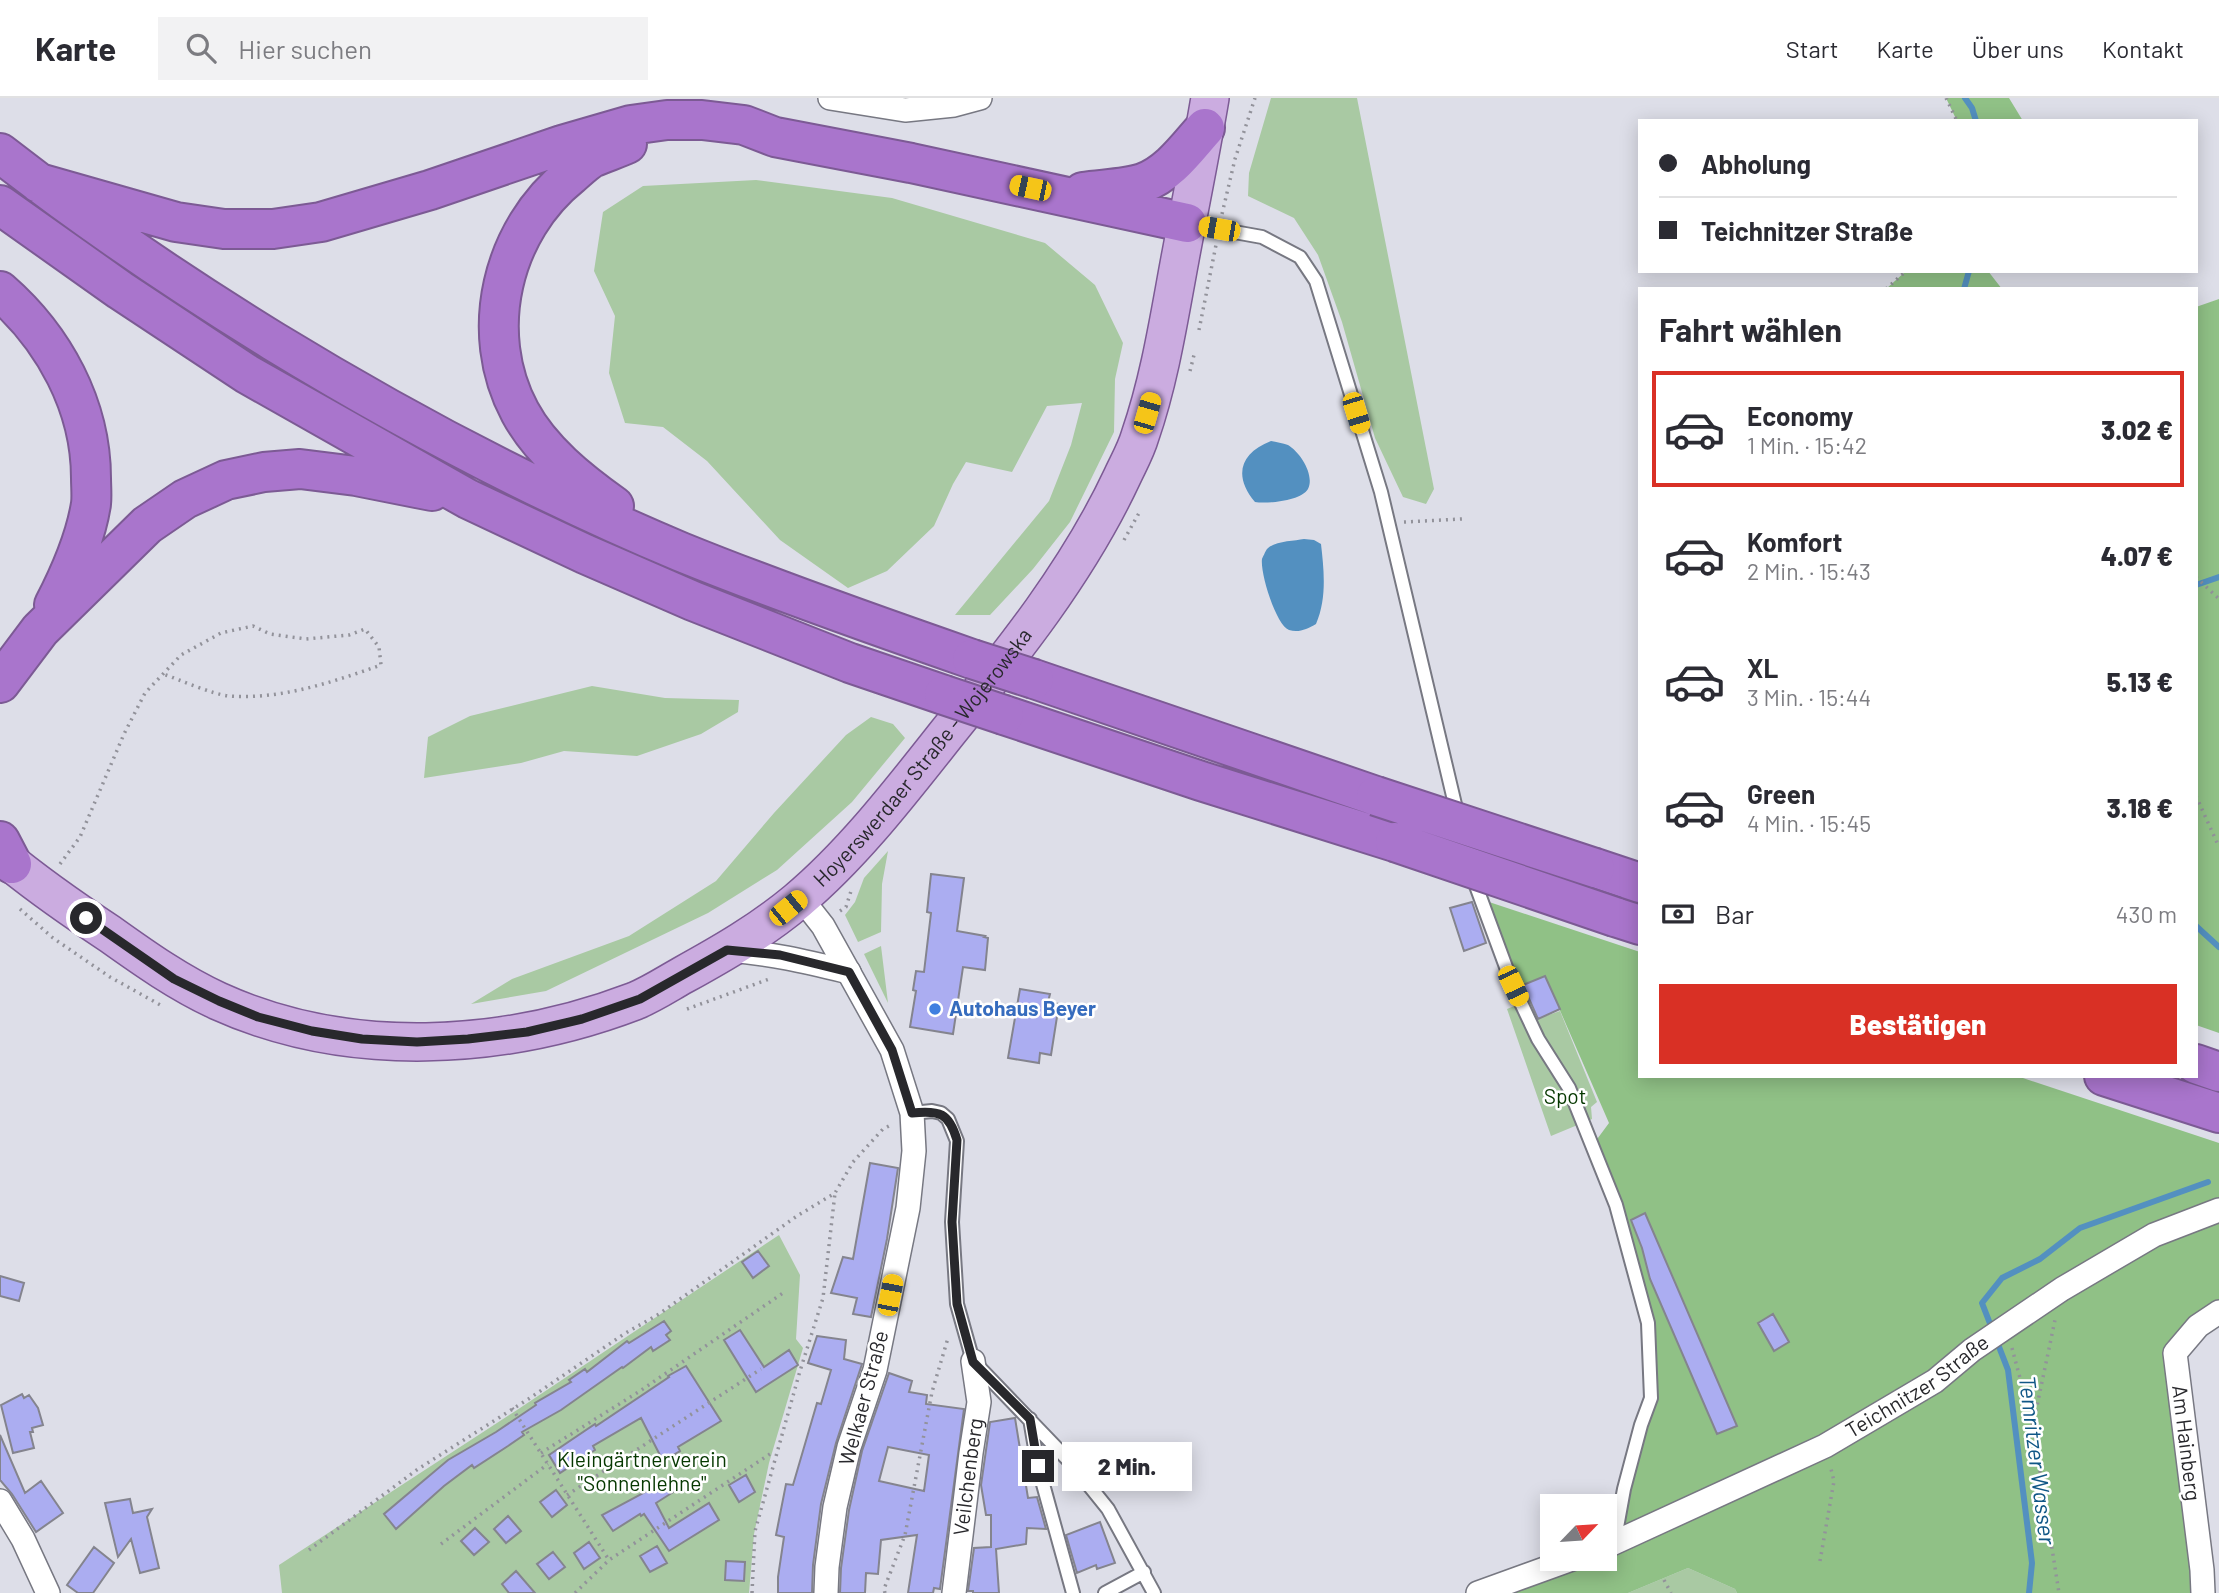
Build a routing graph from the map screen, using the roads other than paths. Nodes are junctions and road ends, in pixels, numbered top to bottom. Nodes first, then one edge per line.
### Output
1 (830, 98) edge
2 (981, 98) edge
3 (1208, 113) edge
4 (775, 136) junction
5 (0, 153) edge
6 (38, 183) junction
7 (1062, 196) junction
8 (0, 205) edge
9 (1187, 223) junction
10 (0, 291) edge
11 (468, 499) junction
12 (679, 551) junction
13 (40, 630) junction
14 (0, 683) edge
15 (4, 853) edge
16 (1638, 882) edge
17 (801, 898) junction
18 (1627, 921) edge
19 (727, 950) junction
20 (849, 972) junction
21 (2110, 1078) edge
22 (2204, 1108) edge
23 (912, 1113) junction
24 (2219, 1210) edge
25 (2219, 1312) edge
26 (973, 1362) junction
27 (1030, 1419) junction
28 (0, 1501) edge
29 (1617, 1516) edge
30 (1617, 1542) edge
31 (1540, 1571) edge
32 (1143, 1572) junction
33 (48, 1593) edge
34 (827, 1593) edge
35 (954, 1593) edge
36 (1073, 1593) edge
37 (1105, 1593) edge
38 (1154, 1593) edge
39 (1478, 1593) edge
40 (2203, 1593) edge

1 - 2 street
3 - 7 highway
3 - 9 main road, Hoyerswerdaer Straße - Wojerowska
4 - 6 highway
4 - 7 highway
4 - 12 highway
5 - 6 highway
6 - 12 highway
7 - 9 highway
8 - 11 highway
9 - 17 main road, Hoyerswerdaer Straße - Wojerowska
9 - 29 lane
10 - 13 highway
11 - 13 highway
11 - 18 highway, bridge
12 - 16 highway, bridge
13 - 14 highway
15 - 19 main road, Hoyerswerdaer Straße - Wojerowska
17 - 19 main road, Hoyerswerdaer Straße - Wojerowska
17 - 20 street, Welkaer Straße
19 - 20 street
20 - 23 street, Welkaer Straße
21 - 22 highway
23 - 26 lane
23 - 34 street, Welkaer Straße
24 - 30 street, Teichnitzer Straße
25 - 40 street, Am Hainberg
26 - 27 lane
26 - 35 street, Veilchenberg
27 - 32 lane
27 - 36 lane
28 - 33 street
31 - 39 street
32 - 37 lane
32 - 38 lane

